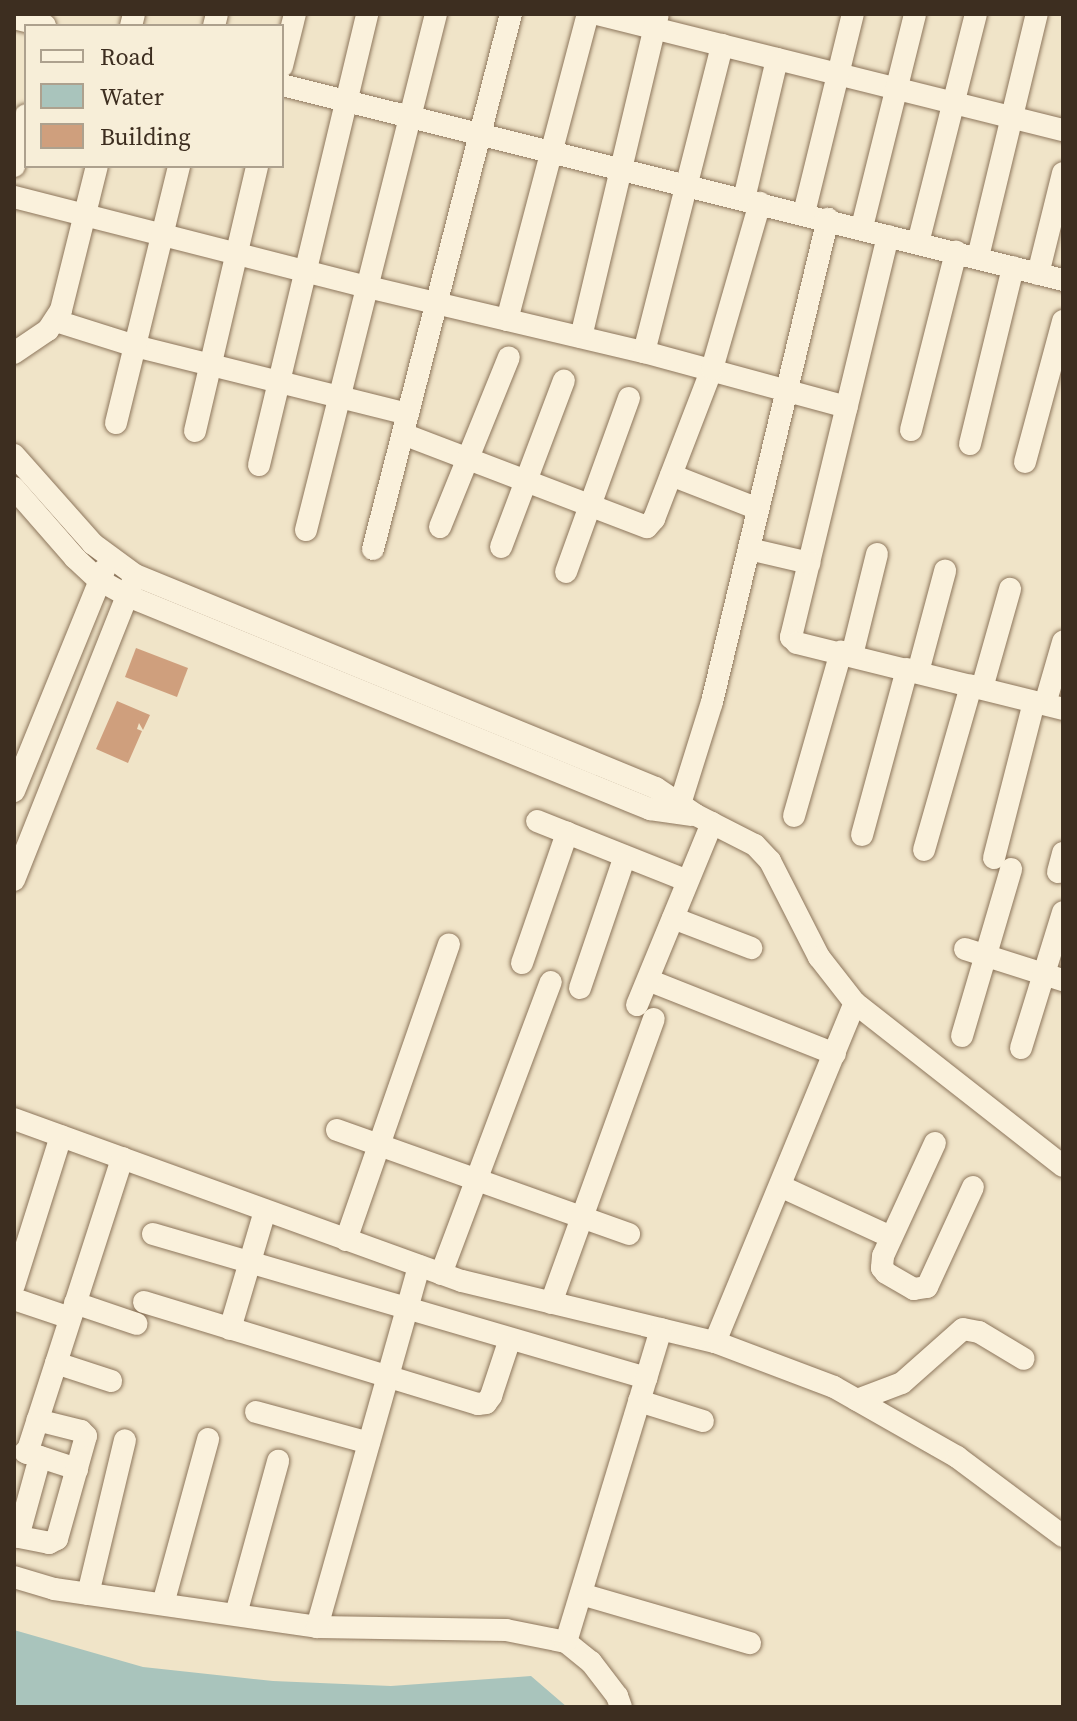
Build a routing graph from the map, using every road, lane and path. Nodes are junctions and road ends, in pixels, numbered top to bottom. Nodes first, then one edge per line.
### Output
1 (295, 14) edge
2 (367, 14) edge
3 (436, 14) edge
4 (511, 14) edge
5 (588, 14) edge
6 (597, 14) edge
7 (853, 14) edge
8 (915, 14) edge
9 (976, 14) edge
10 (1037, 14) edge
11 (14, 18) edge
12 (657, 21) edge
13 (38, 24) edge
14 (722, 45) junction
15 (284, 58) edge
16 (777, 59) junction
17 (838, 74) junction
18 (284, 86) edge
19 (897, 89) junction
20 (346, 101) junction
21 (955, 103) junction
22 (410, 117) junction
23 (1013, 118) junction
24 (24, 124) edge
25 (1063, 130) edge
26 (480, 134) junction
27 (554, 152) junction
28 (14, 166) edge
29 (97, 168) edge
30 (178, 168) edge
31 (257, 168) edge
32 (620, 170) junction
33 (1063, 173) edge
34 (688, 186) junction
35 (14, 197) edge
36 (752, 201) junction
37 (804, 213) junction
38 (85, 215) junction
39 (828, 219) junction
40 (862, 227) junction
41 (162, 234) junction
42 (888, 236) junction
43 (918, 243) junction
44 (236, 252) junction
45 (967, 254) junction
46 (1013, 267) junction
47 (303, 268) junction
48 (1038, 274) junction
49 (1063, 280) edge
50 (368, 287) junction
51 (436, 304) junction
52 (507, 320) junction
53 (56, 321) junction
54 (1063, 321) edge
55 (581, 337) junction
56 (135, 346) junction
57 (20, 349) edge
58 (644, 352) junction
59 (509, 357) dead end
60 (210, 364) junction
61 (712, 369) junction
62 (564, 380) dead end
63 (278, 381) junction
64 (786, 390) junction
65 (340, 398) junction
66 (629, 398) dead end
67 (847, 407) junction
68 (116, 423) dead end
69 (405, 424) junction
70 (911, 430) dead end
71 (195, 431) dead end
72 (970, 444) dead end
73 (14, 455) edge
74 (468, 458) junction
75 (1025, 462) dead end
76 (259, 465) dead end
77 (671, 475) junction
78 (526, 480) junction
79 (14, 488) edge
80 (590, 506) junction
81 (758, 509) junction
82 (440, 527) dead end
83 (306, 530) dead end
84 (501, 547) dead end
85 (373, 549) dead end
86 (749, 549) junction
87 (877, 554) dead end
88 (109, 559) junction
89 (809, 563) junction
90 (945, 571) dead end
91 (566, 572) dead end
92 (99, 580) junction
93 (132, 586) junction
94 (1010, 589) dead end
95 (1063, 642) edge
96 (846, 654) junction
97 (912, 670) junction
98 (977, 687) junction
99 (1047, 705) edge
100 (14, 791) edge
101 (794, 816) dead end
102 (703, 818) junction
103 (537, 821) dead end
104 (567, 833) junction
105 (862, 835) dead end
106 (924, 850) dead end
107 (625, 856) junction
108 (16, 869) edge
109 (688, 881) junction
110 (1063, 912) edge
111 (673, 918) junction
112 (449, 944) dead end
113 (751, 948) dead end
114 (975, 952) junction
115 (522, 963) dead end
116 (1054, 977) edge
117 (648, 980) junction
118 (551, 982) dead end
119 (580, 988) dead end
120 (852, 1013) junction
121 (962, 1036) dead end
122 (1021, 1048) dead end
123 (836, 1051) junction
124 (14, 1119) edge
125 (337, 1130) dead end
126 (61, 1136) junction
127 (935, 1143) dead end
128 (379, 1145) junction
129 (122, 1158) junction
130 (1063, 1166) edge
131 (476, 1180) junction
132 (780, 1186) junction
133 (973, 1187) dead end
134 (265, 1211) junction
135 (582, 1217) junction
136 (153, 1234) dead end
137 (629, 1234) dead end
138 (891, 1237) junction
139 (346, 1240) junction
140 (250, 1263) junction
141 (419, 1266) junction
142 (441, 1274) junction
143 (14, 1285) edge
144 (14, 1299) edge
145 (144, 1302) dead end
146 (551, 1303) junction
147 (406, 1309) junction
148 (73, 1310) junction
149 (137, 1324) dead end
150 (230, 1329) junction
151 (661, 1329) junction
152 (510, 1339) junction
153 (715, 1342) junction
154 (1024, 1359) dead end
155 (56, 1363) junction
156 (386, 1377) junction
157 (646, 1378) junction
158 (111, 1381) dead end
159 (857, 1400) junction
160 (639, 1401) junction
161 (256, 1412) dead end
162 (37, 1420) junction
163 (703, 1421) dead end
164 (208, 1439) dead end
165 (125, 1440) dead end
166 (369, 1443) junction
167 (27, 1453) edge
168 (278, 1461) dead end
169 (77, 1469) junction
170 (16, 1536) edge
171 (1063, 1536) edge
172 (14, 1577) edge
173 (88, 1594) junction
174 (581, 1594) junction
175 (163, 1604) junction
176 (236, 1614) junction
177 (317, 1627) junction
178 (566, 1642) junction
179 (750, 1643) dead end
180 (621, 1707) edge

1 - 15 street
2 - 20 street
3 - 22 street
4 - 26 street
5 - 27 street
6 - 12 street
7 - 17 street
8 - 19 street
9 - 21 street
10 - 23 street
11 - 13 street
12 - 14 street
12 - 32 street
14 - 16 street
14 - 34 street
16 - 17 street
16 - 36 street
17 - 19 street
17 - 37 street
18 - 20 street
19 - 21 street
19 - 40 street
20 - 22 street
20 - 47 street
21 - 23 street
21 - 43 street
22 - 26 street
22 - 50 street
23 - 25 street
23 - 45 street
24 - 28 street
26 - 27 street
26 - 51 street
27 - 32 street
27 - 52 street
29 - 38 street
30 - 41 street
31 - 44 street
32 - 34 street
32 - 55 street
33 - 48 street
34 - 36 street
34 - 58 street
35 - 38 street
36 - 37 street
36 - 61 street
37 - 39 street
38 - 41 street
38 - 53 street
39 - 40 street
39 - 64 street
40 - 42 street
41 - 44 street
41 - 56 street
42 - 43 street
42 - 67 street
43 - 45 street
44 - 47 street
44 - 60 street
45 - 46 street
45 - 70 street
46 - 48 street
46 - 72 street
47 - 50 street
47 - 63 street
48 - 49 street
50 - 51 street
50 - 65 street
51 - 52 street
51 - 69 street
52 - 55 street
53 - 56 street
53 - 57 street
54 - 75 street
55 - 58 street
56 - 60 street
56 - 68 street
58 - 61 street
59 - 74 street
60 - 63 street
60 - 71 street
61 - 64 street
61 - 77 street
62 - 78 street
63 - 65 street
63 - 76 street
64 - 67 street
64 - 81 street
65 - 69 street
65 - 83 street
66 - 80 street
67 - 89 street
69 - 74 street
69 - 85 street
73 - 88 street
74 - 78 street
74 - 82 street
77 - 80 street
77 - 81 street
78 - 80 street
78 - 84 street
79 - 92 street
80 - 91 street
81 - 86 street
86 - 89 street
86 - 102 street
87 - 96 street
88 - 92 street
88 - 93 street
89 - 96 street
90 - 97 street
92 - 93 street
92 - 100 street
93 - 102 street
93 - 108 street
94 - 98 street
95 - 99 street
96 - 97 street
96 - 101 street
97 - 98 street
97 - 105 street
98 - 99 street
98 - 106 street
99 - 114 street
102 - 109 street
102 - 120 street
103 - 104 street
104 - 107 street
104 - 115 street
107 - 109 street
107 - 119 street
109 - 111 street
110 - 116 street
111 - 113 street
111 - 117 street
112 - 128 street
114 - 116 street
114 - 121 street
116 - 122 street
117 - 123 street
117 - 135 street
118 - 131 street
120 - 123 street
120 - 130 street
123 - 132 street
124 - 126 street
125 - 128 street
126 - 129 street
126 - 143 street
127 - 138 street
128 - 131 street
128 - 139 street
129 - 134 street
129 - 148 street
131 - 135 street
131 - 142 street
132 - 138 street
132 - 153 street
133 - 138 street
134 - 139 street
134 - 140 street
135 - 137 street
135 - 146 street
136 - 140 street
139 - 141 street
140 - 147 street
140 - 150 street
141 - 142 street
141 - 147 street
142 - 146 street
144 - 148 street
145 - 150 street
146 - 151 street
147 - 152 street
147 - 156 street
148 - 149 street
148 - 155 street
150 - 156 street
151 - 153 street
151 - 157 street
152 - 156 street
152 - 157 street
153 - 159 street
154 - 159 street
155 - 158 street
155 - 162 street
156 - 166 street
157 - 160 street
159 - 171 street
160 - 163 street
160 - 174 street
161 - 166 street
162 - 167 street
162 - 169 street
164 - 175 street
165 - 173 street
166 - 177 street
167 - 169 street
167 - 170 street
168 - 176 street
169 - 170 street
172 - 173 street
173 - 175 street
174 - 178 street
174 - 179 street
175 - 176 street
176 - 177 street
177 - 178 street
178 - 180 street

